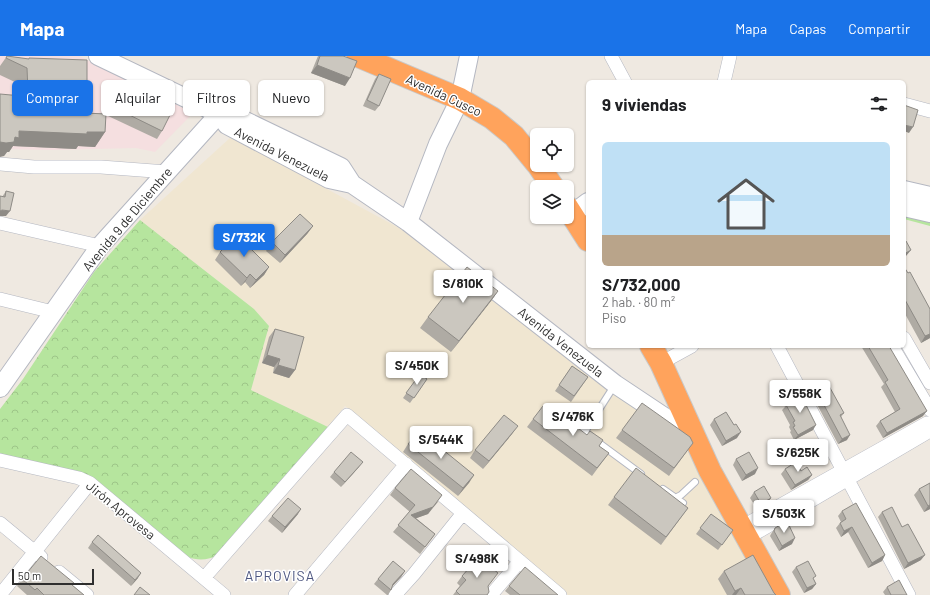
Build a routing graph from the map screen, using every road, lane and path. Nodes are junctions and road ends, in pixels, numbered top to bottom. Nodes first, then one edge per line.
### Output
1 (98, 56) edge
2 (358, 56) edge
3 (468, 56) edge
4 (611, 56) edge
5 (728, 57) edge
6 (624, 80) edge
7 (724, 80) edge
8 (183, 97) edge
9 (460, 99) junction
10 (906, 105) edge
11 (930, 111) edge
12 (217, 116) edge
13 (235, 116) edge
14 (530, 155) edge
15 (0, 164) edge
16 (167, 172) junction
17 (906, 190) edge
18 (930, 195) edge
19 (906, 207) edge
20 (930, 213) edge
21 (408, 222) junction
22 (0, 223) edge
23 (100, 246) junction
24 (0, 299) edge
25 (53, 312) junction
26 (906, 341) edge
27 (683, 348) edge
28 (778, 348) edge
29 (893, 348) edge
30 (656, 354) edge
31 (2, 381) edge
32 (930, 383) edge
33 (615, 384) junction
34 (930, 410) edge
35 (557, 412) dead end
36 (930, 423) edge
37 (930, 431) edge
38 (584, 433) junction
39 (698, 442) junction
40 (0, 460) edge
41 (406, 464) junction
42 (845, 475) junction
43 (649, 479) edge
44 (695, 482) dead end
45 (90, 483) junction
46 (656, 484) edge
47 (675, 498) junction
48 (683, 504) edge
49 (463, 513) junction
50 (0, 523) edge
51 (755, 527) junction
52 (34, 551) junction
53 (520, 561) junction
54 (204, 578) junction
55 (0, 595) edge
56 (87, 595) edge
57 (224, 595) edge
58 (295, 595) edge
59 (395, 595) edge
60 (491, 595) edge
61 (560, 595) edge
62 (779, 595) edge
63 (793, 595) edge
64 (909, 595) edge

1 - 8 street, Avenida Venezuela
2 - 9 highway, Avenida Cusco
3 - 9 street
4 - 6 street
5 - 7 street
9 - 14 highway, Avenida Cusco
9 - 21 street
10 - 11 street
12 - 16 street, Avenida 9 de Diciembre
13 - 21 street, Avenida Venezuela
15 - 16 street
16 - 23 street, Avenida 9 de Diciembre
17 - 18 street
19 - 20 street
21 - 33 street, Avenida Venezuela
22 - 23 street
23 - 25 street, Avenida 9 de Diciembre
24 - 25 street
25 - 31 street, Avenida 9 de Diciembre
26 - 32 street
27 - 30 street
28 - 42 street
29 - 34 street
30 - 39 highway
33 - 38 lane
33 - 39 street, Avenida Venezuela
35 - 38 lane
36 - 42 street
37 - 42 street
38 - 43 lane
39 - 51 highway
39 - 62 highway
40 - 45 street, Jirón Aprovesa
41 - 49 street
41 - 54 street
41 - 58 street
42 - 51 street
42 - 64 street
44 - 47 lane
45 - 52 street
45 - 54 street, Jirón Aprovesa
46 - 47 lane
47 - 48 lane
49 - 53 street
49 - 59 street
50 - 52 street
51 - 63 highway
52 - 55 street
52 - 56 street
53 - 60 street
53 - 61 street
54 - 57 street, Jirón Aprovesa

